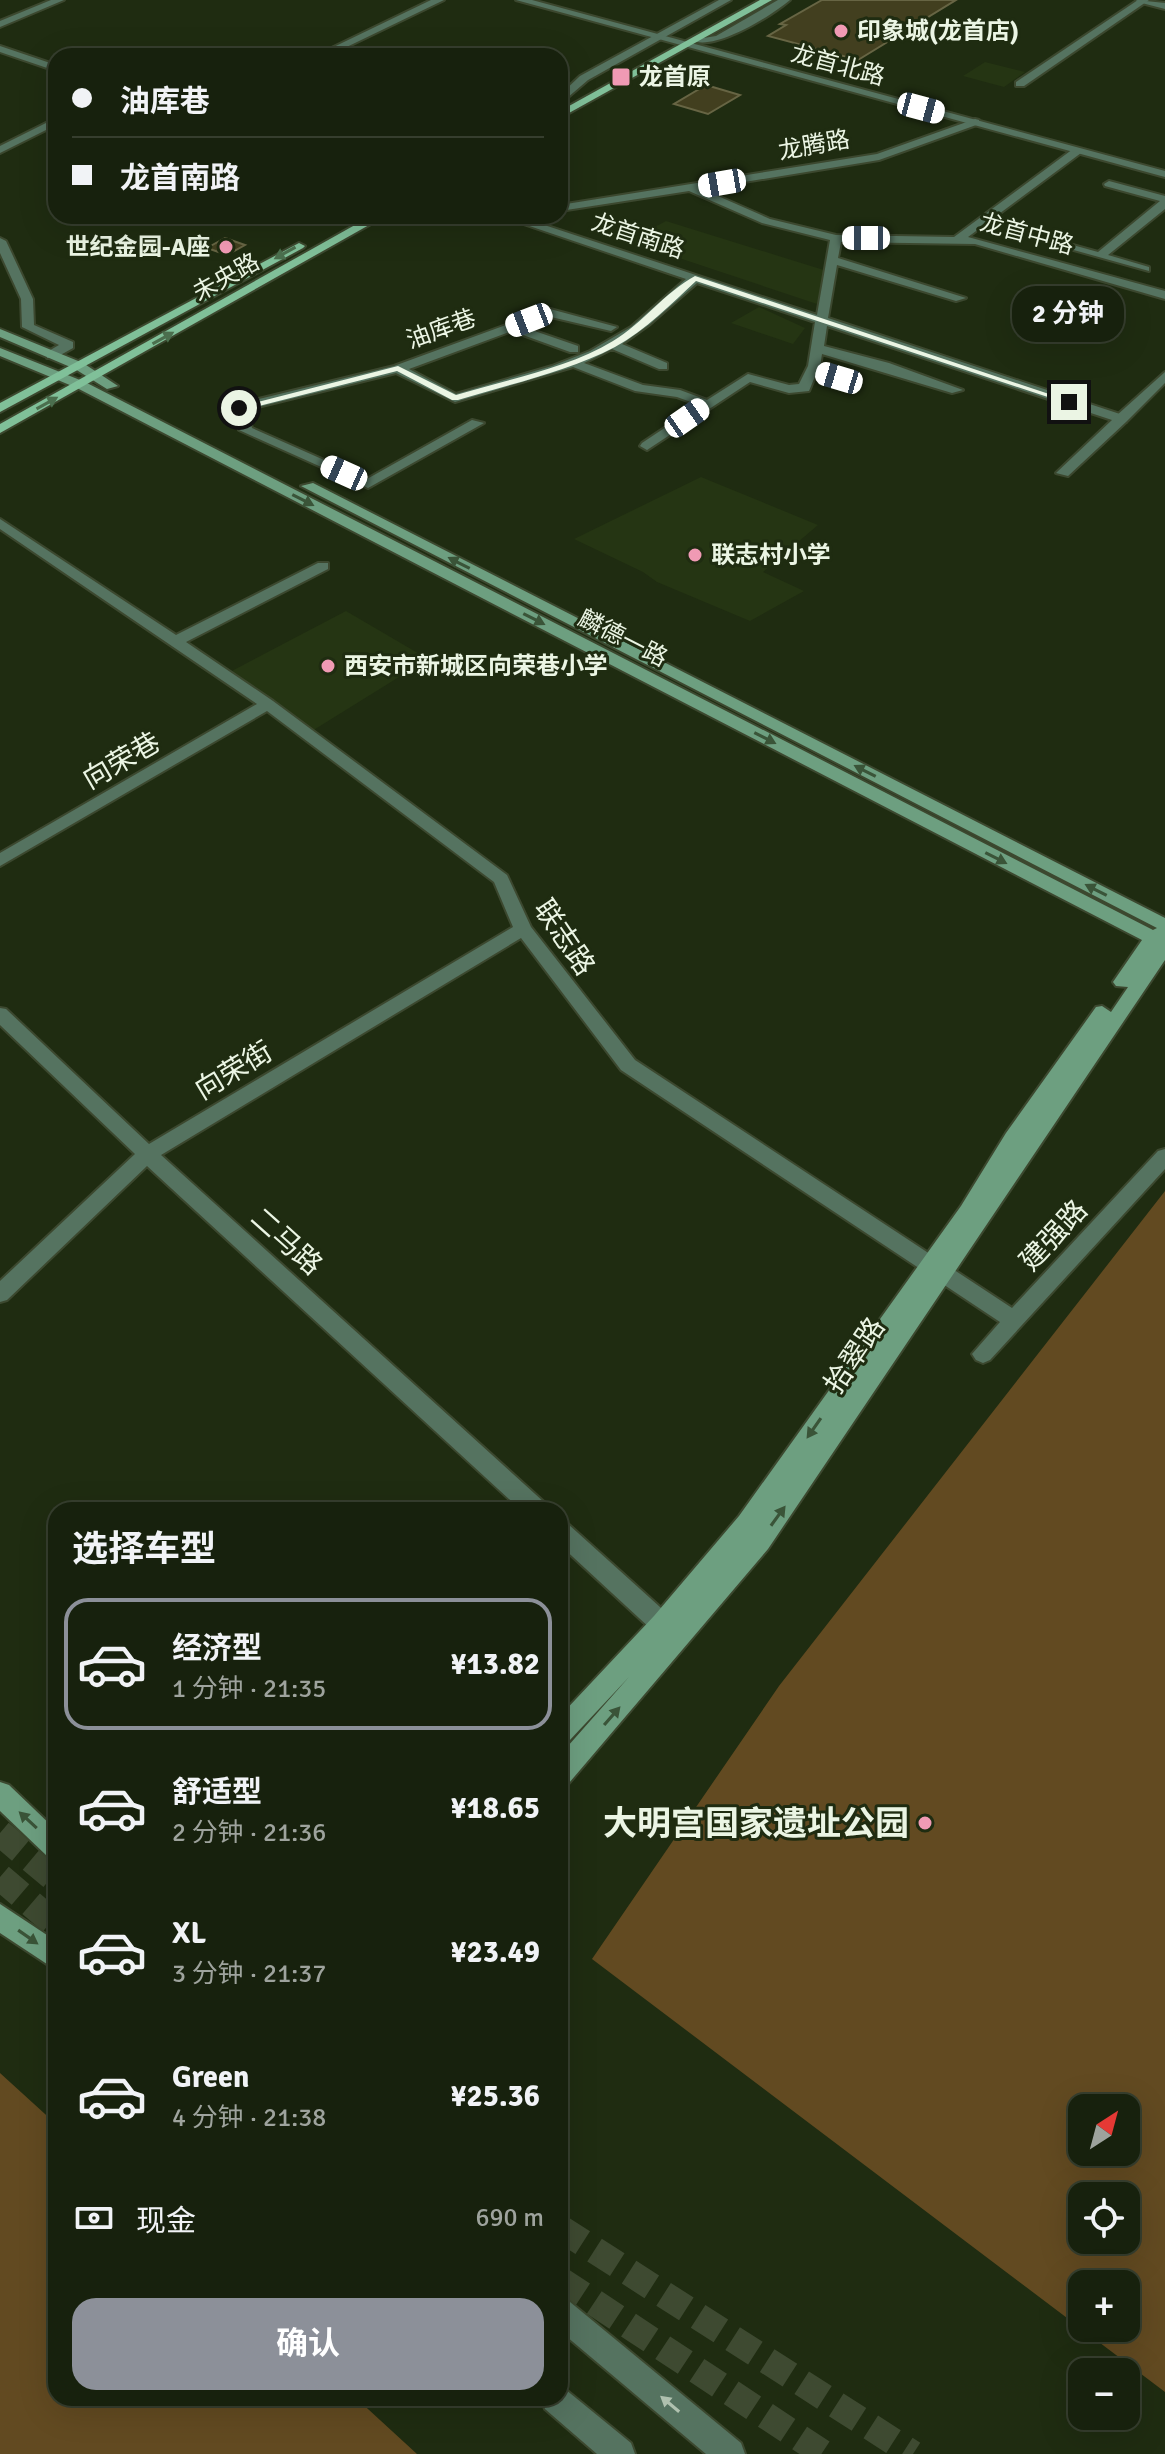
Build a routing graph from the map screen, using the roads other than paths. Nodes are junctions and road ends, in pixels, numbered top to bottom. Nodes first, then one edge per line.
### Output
1 (59, 0) edge
2 (439, 0) edge
3 (521, 0) edge
4 (534, 0) edge
5 (726, 0) edge
6 (743, 0) edge
7 (767, 0) edge
8 (785, 0) edge
9 (1142, 0) edge
10 (1165, 6) edge
11 (0, 24) edge
12 (667, 38) junction
13 (691, 42) junction
14 (337, 48) edge
15 (0, 49) edge
16 (48, 65) edge
17 (1020, 84) dead end
18 (568, 96) edge
19 (568, 111) edge
20 (975, 122) junction
21 (48, 125) edge
22 (0, 150) edge
23 (1077, 151) junction
24 (1165, 174) edge
25 (1109, 184) dead end
26 (692, 188) junction
27 (1165, 201) edge
28 (568, 207) edge
29 (339, 224) edge
30 (365, 224) edge
31 (530, 224) edge
32 (836, 238) junction
33 (958, 239) junction
34 (0, 241) edge
35 (1051, 242) dead end
36 (1100, 256) junction
37 (833, 260) junction
38 (1145, 269) dead end
39 (695, 278) junction
40 (1165, 295) edge
41 (960, 298) dead end
42 (821, 320) junction
43 (511, 327) junction
44 (611, 327) dead end
45 (0, 333) edge
46 (613, 345) junction
47 (815, 348) junction
48 (0, 352) edge
49 (51, 355) junction
50 (572, 356) junction
51 (79, 366) junction
52 (663, 366) dead end
53 (398, 369) junction
54 (813, 369) junction
55 (59, 376) junction
56 (1165, 376) edge
57 (839, 378) dead end
58 (88, 381) junction
59 (957, 390) dead end
60 (707, 404) junction
61 (0, 408) edge
62 (1121, 419) junction
63 (477, 423) dead end
64 (0, 429) edge
65 (647, 446) dead end
66 (1063, 473) dead end
67 (0, 523) edge
68 (323, 566) dead end
69 (175, 641) junction
70 (268, 704) junction
71 (0, 860) edge
72 (523, 929) junction
73 (1162, 937) edge
74 (0, 1014) edge
75 (147, 1154) junction
76 (1165, 1156) edge
77 (936, 1269) junction
78 (0, 1294) edge
79 (1013, 1320) junction
80 (983, 1354) dead end
81 (528, 1502) edge
82 (568, 1538) edge
83 (670, 1632) junction
84 (568, 1726) edge
85 (568, 1764) edge
86 (0, 1794) edge
87 (48, 1839) edge
88 (0, 1917) edge
89 (48, 1951) edge
90 (568, 2319) edge
91 (565, 2406) edge
92 (620, 2454) edge
93 (730, 2454) edge

1 - 11 street
2 - 14 street
3 - 12 street
4 - 12 street
5 - 12 street
6 - 12 main road
7 - 13 main road
8 - 13 street
9 - 10 street
9 - 17 street
12 - 13 street, 龙首北路
12 - 18 main road
13 - 19 main road
13 - 20 street, 龙首北路
15 - 16 street
20 - 23 street, 龙首北路
20 - 26 street, 龙腾路
21 - 22 street
23 - 24 street, 龙首北路
23 - 33 street
25 - 27 street
26 - 28 street, 龙腾路
26 - 32 street, 龙首中路
27 - 36 street
29 -> 51 main road, 未央路
58 -> 30 main road, 未央路
31 - 39 street, 龙首南路
32 - 33 street, 龙首中路
32 - 37 street
33 - 40 street, 龙首中路
34 - 49 street
35 - 36 street
36 - 38 street
37 - 41 street
37 - 42 street
39 - 42 street, 龙首南路
39 - 46 street
42 - 47 street
42 - 62 street, 龙首南路
43 - 44 street, 油库巷
43 - 50 street
43 - 53 street, 油库巷
45 - 49 main road, 麟德一路
46 - 50 street
46 - 52 street
47 - 54 street
47 - 59 street
48 - 55 main road, 麟德一路
49 - 51 main road, 麟德一路
50 - 53 street
50 - 60 street
51 - 55 main road, 未央路
51 - 58 main road, 麟德一路
53 - 63 street, 油库巷
54 - 57 street
54 - 60 street
55 - 58 main road, 麟德一路
55 - 61 main road, 未央路
56 - 62 street
64 -> 58 main road, 未央路
58 - 73 main road, 麟德一路
60 - 65 street
62 - 66 street
67 - 69 street, 联志路
68 - 69 street
69 - 70 street, 联志路
70 - 71 street, 向荣巷
70 - 72 street, 联志路
72 - 75 street, 向荣街
72 - 77 street, 联志路
73 - 77 main road, 拾翠路
74 - 75 street, 二马路
75 - 78 street, 向荣街
75 - 81 street, 二马路
76 - 79 street, 建强路
77 - 79 street, 联志路
77 - 83 main road, 拾翠路
79 - 80 street, 建强路
82 - 83 street
83 - 84 main road, 拾翠路
85 -> 83 main road, 拾翠路
87 -> 86 main road
88 -> 89 main road
93 -> 90 street
91 - 92 street

